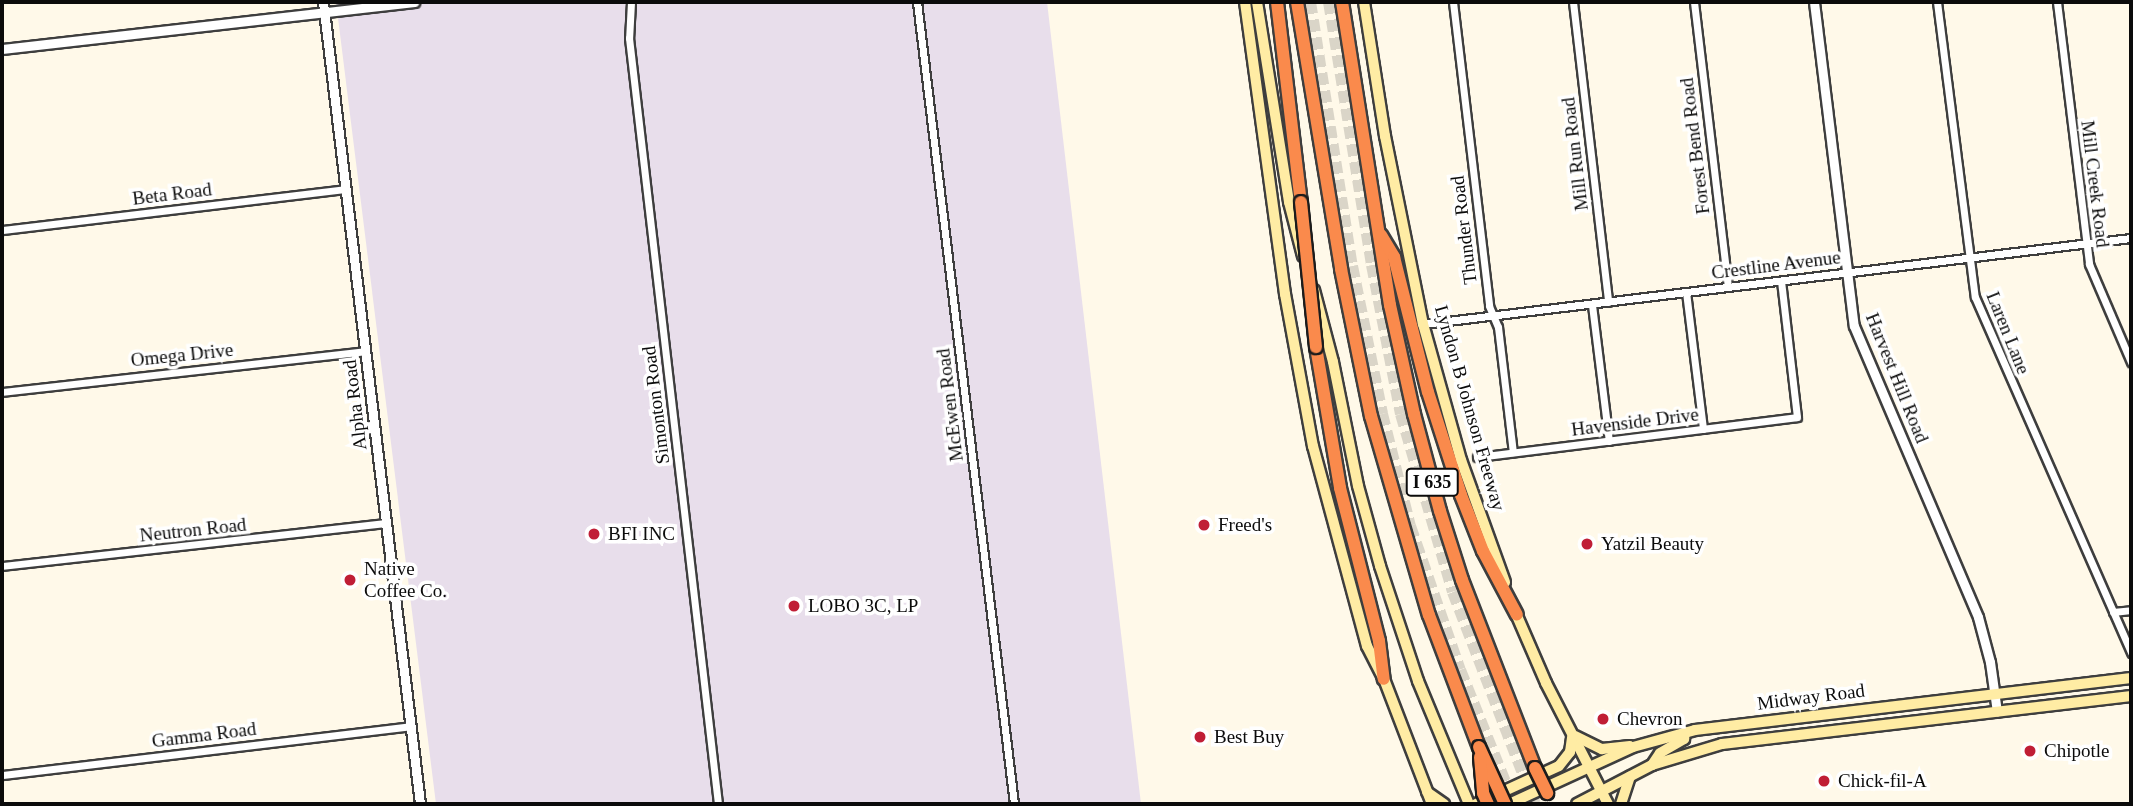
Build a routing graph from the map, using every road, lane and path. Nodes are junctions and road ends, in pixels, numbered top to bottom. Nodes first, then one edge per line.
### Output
1 (414, 2) edge
2 (631, 2) edge
3 (917, 2) edge
4 (1245, 2) edge
5 (1257, 2) edge
6 (1277, 2) edge
7 (1297, 2) edge
8 (1342, 2) edge
9 (1364, 2) edge
10 (1453, 2) edge
11 (1573, 2) edge
12 (1694, 2) edge
13 (1814, 2) edge
14 (1937, 2) edge
15 (2057, 2) edge
16 (324, 7) edge
17 (2, 49) edge
18 (346, 189) junction
19 (1378, 229) junction
20 (2, 230) edge
21 (2131, 238) edge
22 (2085, 243) junction
23 (1969, 258) junction
24 (1846, 273) junction
25 (1781, 281) junction
26 (1728, 287) junction
27 (1686, 292) junction
28 (1608, 302) junction
29 (1592, 305) junction
30 (1494, 316) junction
31 (1423, 324) junction
32 (366, 351) junction
33 (2131, 362) edge
34 (2, 392) edge
35 (1703, 429) junction
36 (1609, 441) junction
37 (1513, 452) junction
38 (1477, 457) dead end
39 (387, 523) junction
40 (2, 566) edge
41 (2131, 610) edge
42 (2113, 612) junction
43 (1517, 615) junction
44 (2131, 653) edge
45 (2131, 678) edge
46 (1384, 679) junction
47 (1994, 694) junction
48 (2131, 696) edge
49 (1879, 706) junction
50 (1997, 712) junction
51 (1792, 717) junction
52 (1881, 725) junction
53 (411, 726) junction
54 (1685, 732) junction
55 (1571, 734) junction
56 (1793, 735) junction
57 (1640, 745) junction
58 (1479, 747) junction
59 (1652, 765) junction
60 (1589, 767) junction
61 (2, 775) edge
62 (1630, 776) junction
63 (1426, 792) junction
64 (1602, 793) junction
65 (1467, 799) edge
66 (420, 804) edge
67 (718, 804) edge
68 (1014, 804) edge
69 (1432, 804) edge
70 (1444, 804) edge
71 (1476, 804) edge
72 (1488, 804) edge
73 (1507, 804) edge
74 (1552, 804) edge
75 (1577, 804) edge
76 (1608, 804) edge
77 (1621, 804) edge

1 - 16 street
2 - 67 street, Simonton Road
3 - 68 street, McEwen Road
4 - 46 main road
5 - 65 main road
6 - 46 highway, bridge
7 - 58 highway, I 635
8 - 19 highway, I 635
9 - 31 main road, Lyndon B Johnson Freeway
10 - 30 street, Thunder Road
11 - 28 street, Mill Run Road
12 - 26 street, Forest Bend Road
13 - 24 street, Harvest Hill Road
14 - 23 street, Laren Lane
15 - 22 street, Mill Creek Road
16 - 17 street
16 - 18 street, Alpha Road
18 - 20 street, Beta Road
18 - 32 street, Alpha Road
19 - 43 highway
19 - 74 highway, I 635, bridge
21 - 22 street, Crestline Avenue
22 - 23 street, Crestline Avenue
22 - 33 street, Mill Creek Road
23 - 24 street, Crestline Avenue
23 - 42 street, Laren Lane
24 - 25 street, Crestline Avenue
24 - 47 street, Harvest Hill Road
25 - 26 street, Crestline Avenue
25 - 35 street, Havenside Drive
26 - 27 street, Crestline Avenue
27 - 28 street, Crestline Avenue
27 - 35 street
28 - 29 street, Crestline Avenue
29 - 30 street, Crestline Avenue
29 - 36 street
30 - 31 street, Crestline Avenue
30 - 37 street, Thunder Road
31 - 43 main road, Lyndon B Johnson Freeway
32 - 34 street, Omega Drive
32 - 39 street, Alpha Road
35 - 36 street, Havenside Drive
36 - 37 street, Havenside Drive
37 - 38 street, Havenside Drive
39 - 40 street, Neutron Road
39 - 53 street, Alpha Road
41 - 42 street
42 - 44 street, Laren Lane
43 - 55 main road, Lyndon B Johnson Freeway
45 - 47 main road, Midway Road
46 - 63 main road
47 - 49 main road, Midway Road
47 - 50 street, Harvest Hill Road
48 - 50 main road, Midway Road
49 - 51 main road, Midway Road
49 - 52 main road
50 - 52 main road, Midway Road
51 - 54 main road, Midway Road
51 - 56 main road
52 - 56 main road, Midway Road
53 - 61 street, Gamma Road
53 - 66 street, Alpha Road
54 - 57 main road, Midway Road
54 - 59 main road
55 - 57 main road
55 - 60 main road, Lyndon B Johnson Freeway
55 - 71 main road
56 - 59 main road, Midway Road
57 - 60 main road, Midway Road
58 - 72 highway, bridge
58 - 73 highway, I 635, bridge
59 - 62 main road, Midway Road
60 - 64 main road, Lyndon B Johnson Freeway
60 - 73 main road, Midway Road
62 - 64 main road, Midway Road
62 - 77 main road
63 - 69 main road
63 - 70 main road
64 - 75 main road, Midway Road
64 - 76 main road, Lyndon B Johnson Freeway

